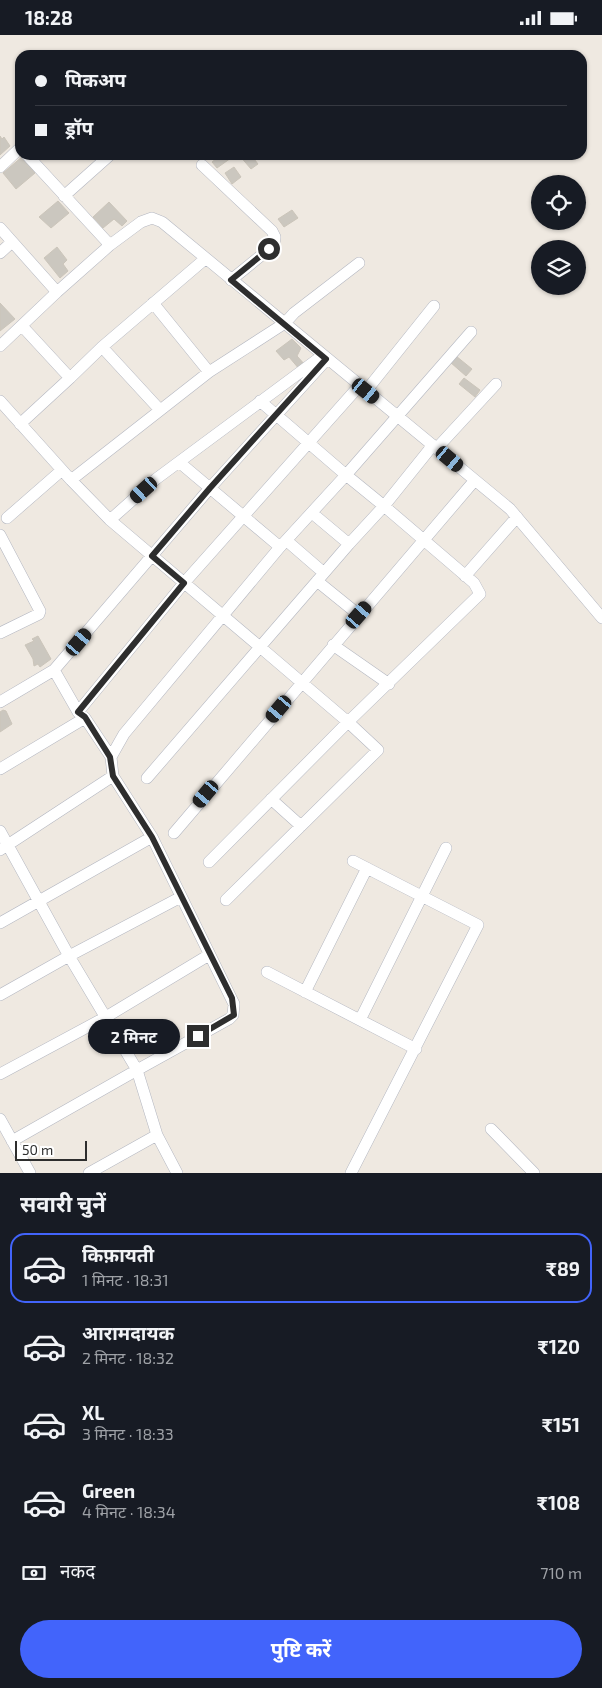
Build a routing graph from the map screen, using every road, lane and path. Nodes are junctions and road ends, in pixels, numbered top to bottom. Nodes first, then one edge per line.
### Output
1 (15, 153) edge
2 (32, 160) edge
3 (104, 160) edge
4 (202, 165) dead end
5 (0, 167) edge
6 (64, 196) junction
7 (0, 228) edge
8 (12, 242) junction
9 (110, 245) junction
10 (0, 253) edge
11 (205, 259) junction
12 (359, 263) dead end
13 (231, 280) junction
14 (58, 292) junction
15 (153, 303) junction
16 (434, 306) dead end
17 (285, 323) junction
18 (22, 326) junction
19 (471, 332) dead end
20 (0, 345) edge
21 (102, 347) junction
22 (324, 357) junction
23 (209, 372) junction
24 (70, 378) junction
25 (496, 385) dead end
26 (363, 388) junction
27 (0, 401) edge
28 (260, 401) junction
29 (160, 410) junction
30 (276, 414) junction
31 (396, 415) junction
32 (20, 424) junction
33 (308, 442) junction
34 (435, 447) junction
35 (179, 462) junction
36 (62, 470) junction
37 (346, 475) junction
38 (71, 480) junction
39 (475, 480) junction
40 (210, 488) junction
41 (384, 506) junction
42 (312, 513) junction
43 (244, 516) junction
44 (517, 517) junction
45 (7, 518) dead end
46 (110, 520) junction
47 (0, 535) edge
48 (423, 540) junction
49 (283, 544) junction
50 (349, 544) junction
51 (152, 556) junction
52 (465, 576) junction
53 (321, 577) junction
54 (184, 583) junction
55 (359, 615) junction
56 (223, 616) junction
57 (602, 617) edge
58 (0, 633) edge
59 (333, 645) junction
60 (260, 647) junction
61 (54, 671) junction
62 (302, 682) junction
63 (388, 683) junction
64 (0, 702) edge
65 (82, 715) junction
66 (348, 722) junction
67 (110, 757) junction
68 (0, 769) edge
69 (113, 776) junction
70 (147, 778) dead end
71 (271, 799) junction
72 (301, 826) junction
73 (0, 831) edge
74 (174, 833) dead end
75 (152, 837) junction
76 (4, 848) edge
77 (446, 848) dead end
78 (353, 861) dead end
79 (209, 862) dead end
80 (367, 868) junction
81 (422, 896) junction
82 (181, 897) junction
83 (226, 900) dead end
84 (40, 901) junction
85 (0, 923) edge
86 (209, 955) junction
87 (69, 956) junction
88 (267, 972) dead end
89 (305, 992) junction
90 (0, 995) edge
91 (106, 1017) junction
92 (360, 1020) junction
93 (416, 1049) junction
94 (137, 1070) junction
95 (0, 1074) edge
96 (0, 1119) edge
97 (491, 1129) dead end
98 (157, 1135) junction
99 (12, 1141) junction
100 (25, 1171) edge
101 (89, 1173) edge
102 (178, 1173) edge
103 (351, 1173) edge
104 (534, 1173) edge

1 - 5 street
2 - 6 street
3 - 6 street
4 - 13 street
6 - 9 street
7 - 8 street
8 - 10 street
8 - 14 street
9 - 11 street
9 - 14 street
11 - 13 street
11 - 15 street
12 - 17 street
13 - 17 street
14 - 18 street
15 - 21 street
15 - 23 street
16 - 26 street
17 - 22 street
17 - 23 street
18 - 20 street
18 - 24 street
19 - 31 street
21 - 24 street
21 - 29 street
22 - 26 street
22 - 28 street
22 - 30 street
23 - 29 street
24 - 32 street
25 - 34 street
26 - 31 street
26 - 33 street
27 - 32 street
28 - 30 street
28 - 35 street
29 - 38 street
30 - 33 street
30 - 40 street
31 - 34 street
31 - 37 street
32 - 36 street
33 - 37 street
33 - 43 street
34 - 39 street
34 - 41 street
35 - 40 street
35 - 46 street
36 - 38 street
36 - 45 street
37 - 41 street
37 - 42 street
38 - 46 street
39 - 44 street
39 - 48 street
40 - 43 street
40 - 51 street
41 - 48 street
41 - 50 street
42 - 49 street
42 - 50 street
43 - 49 street
43 - 54 street
44 - 52 street
44 - 57 street
46 - 51 street
47 - 58 street
48 - 52 street
48 - 55 street
49 - 53 street
49 - 56 street
50 - 53 street
51 - 54 street
51 - 61 street
52 - 63 street
53 - 55 street
53 - 60 street
54 - 56 street
54 - 65 street
55 - 59 street
56 - 60 street
56 - 67 street
59 - 62 street
59 - 63 street
60 - 62 street
60 - 70 street
61 - 64 street
61 - 65 street
62 - 66 street
62 - 74 street
63 - 66 street
65 - 67 street
65 - 68 street
66 - 71 street
66 - 72 street
67 - 69 street
69 - 75 street
69 - 76 street
71 - 72 street
71 - 79 street
72 - 83 street
73 - 76 street
75 - 82 street
75 - 84 street
76 - 84 street
77 - 81 street
78 - 80 street
80 - 81 street
80 - 89 street
81 - 92 street
81 - 93 street
82 - 86 street
82 - 87 street
84 - 85 street
84 - 87 street
86 - 91 street
86 - 94 street
87 - 90 street
87 - 91 street
88 - 89 street
89 - 92 street
91 - 94 street
91 - 95 street
92 - 93 street
93 - 103 street
94 - 98 street
94 - 99 street
96 - 99 street
97 - 104 street
98 - 101 street
98 - 102 street
99 - 100 street

